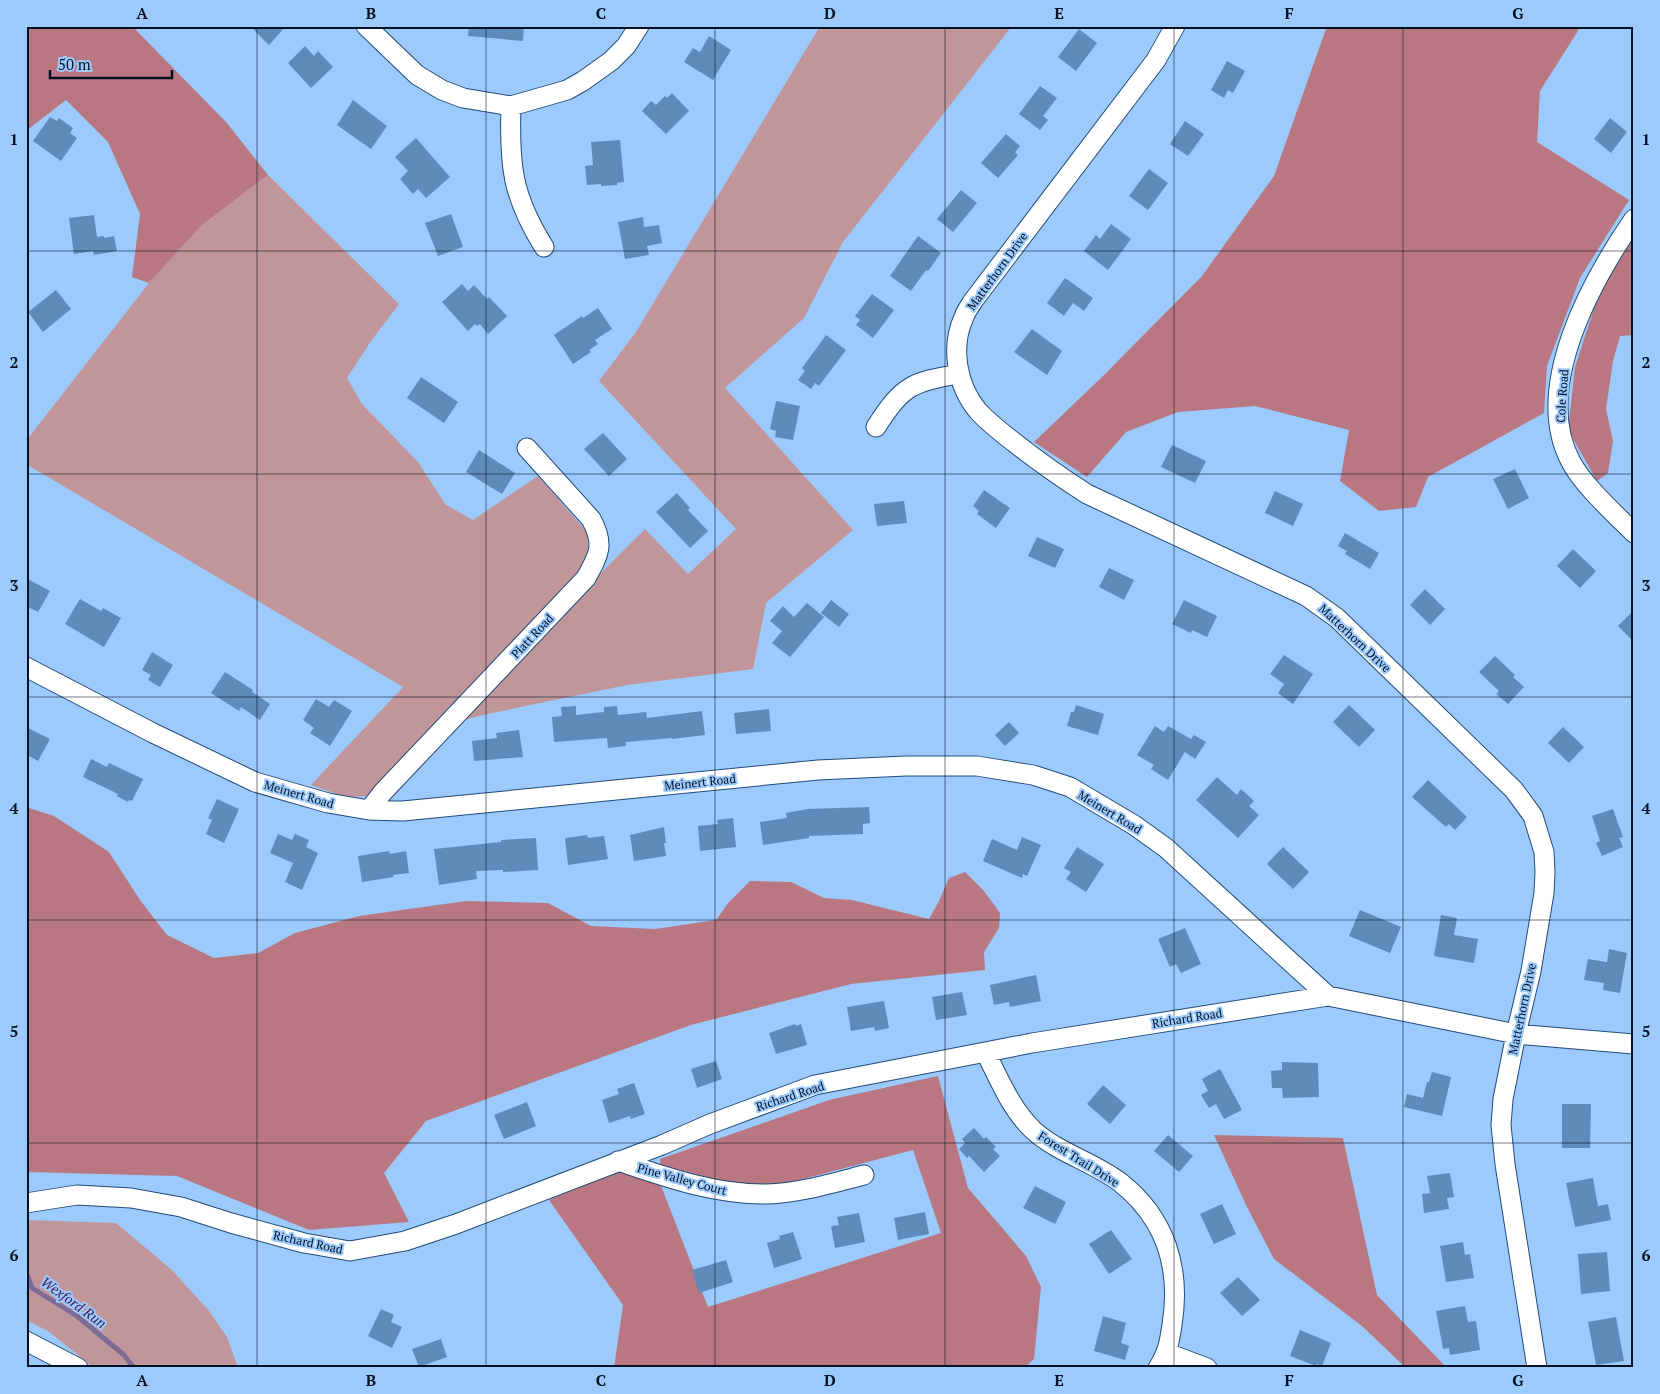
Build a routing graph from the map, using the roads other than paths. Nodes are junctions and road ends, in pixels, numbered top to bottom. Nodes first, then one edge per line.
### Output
1 (366, 26) edge
2 (639, 26) edge
3 (1175, 26) edge
4 (511, 106) junction
5 (1634, 219) edge
6 (544, 247) dead end
7 (960, 374) junction
8 (876, 427) dead end
9 (527, 448) dead end
10 (1634, 533) edge
11 (26, 667) edge
12 (369, 810) junction
13 (1328, 996) junction
14 (1516, 1034) junction
15 (1634, 1044) edge
16 (986, 1053) junction
17 (618, 1161) junction
18 (864, 1175) dead end
19 (26, 1203) edge
20 (26, 1341) edge
21 (1163, 1360) edge
22 (78, 1368) edge
23 (1207, 1368) edge
24 (1537, 1368) edge

1 - 4 street
2 - 4 street
3 - 7 street, Matterhorn Drive
4 - 6 street
5 - 10 street, Cole Road
7 - 8 street
7 - 14 street, Matterhorn Drive
9 - 12 street, Platt Road
11 - 12 street, Meinert Road
12 - 13 street, Meinert Road
13 - 14 street, Richard Road
13 - 16 street, Richard Road
14 - 15 street, Richard Road
14 - 24 street, Matterhorn Drive
16 - 17 street, Richard Road
16 - 21 street, Forest Trail Drive
17 - 18 street, Pine Valley Court
17 - 19 street, Richard Road
20 - 22 street
21 - 23 street

